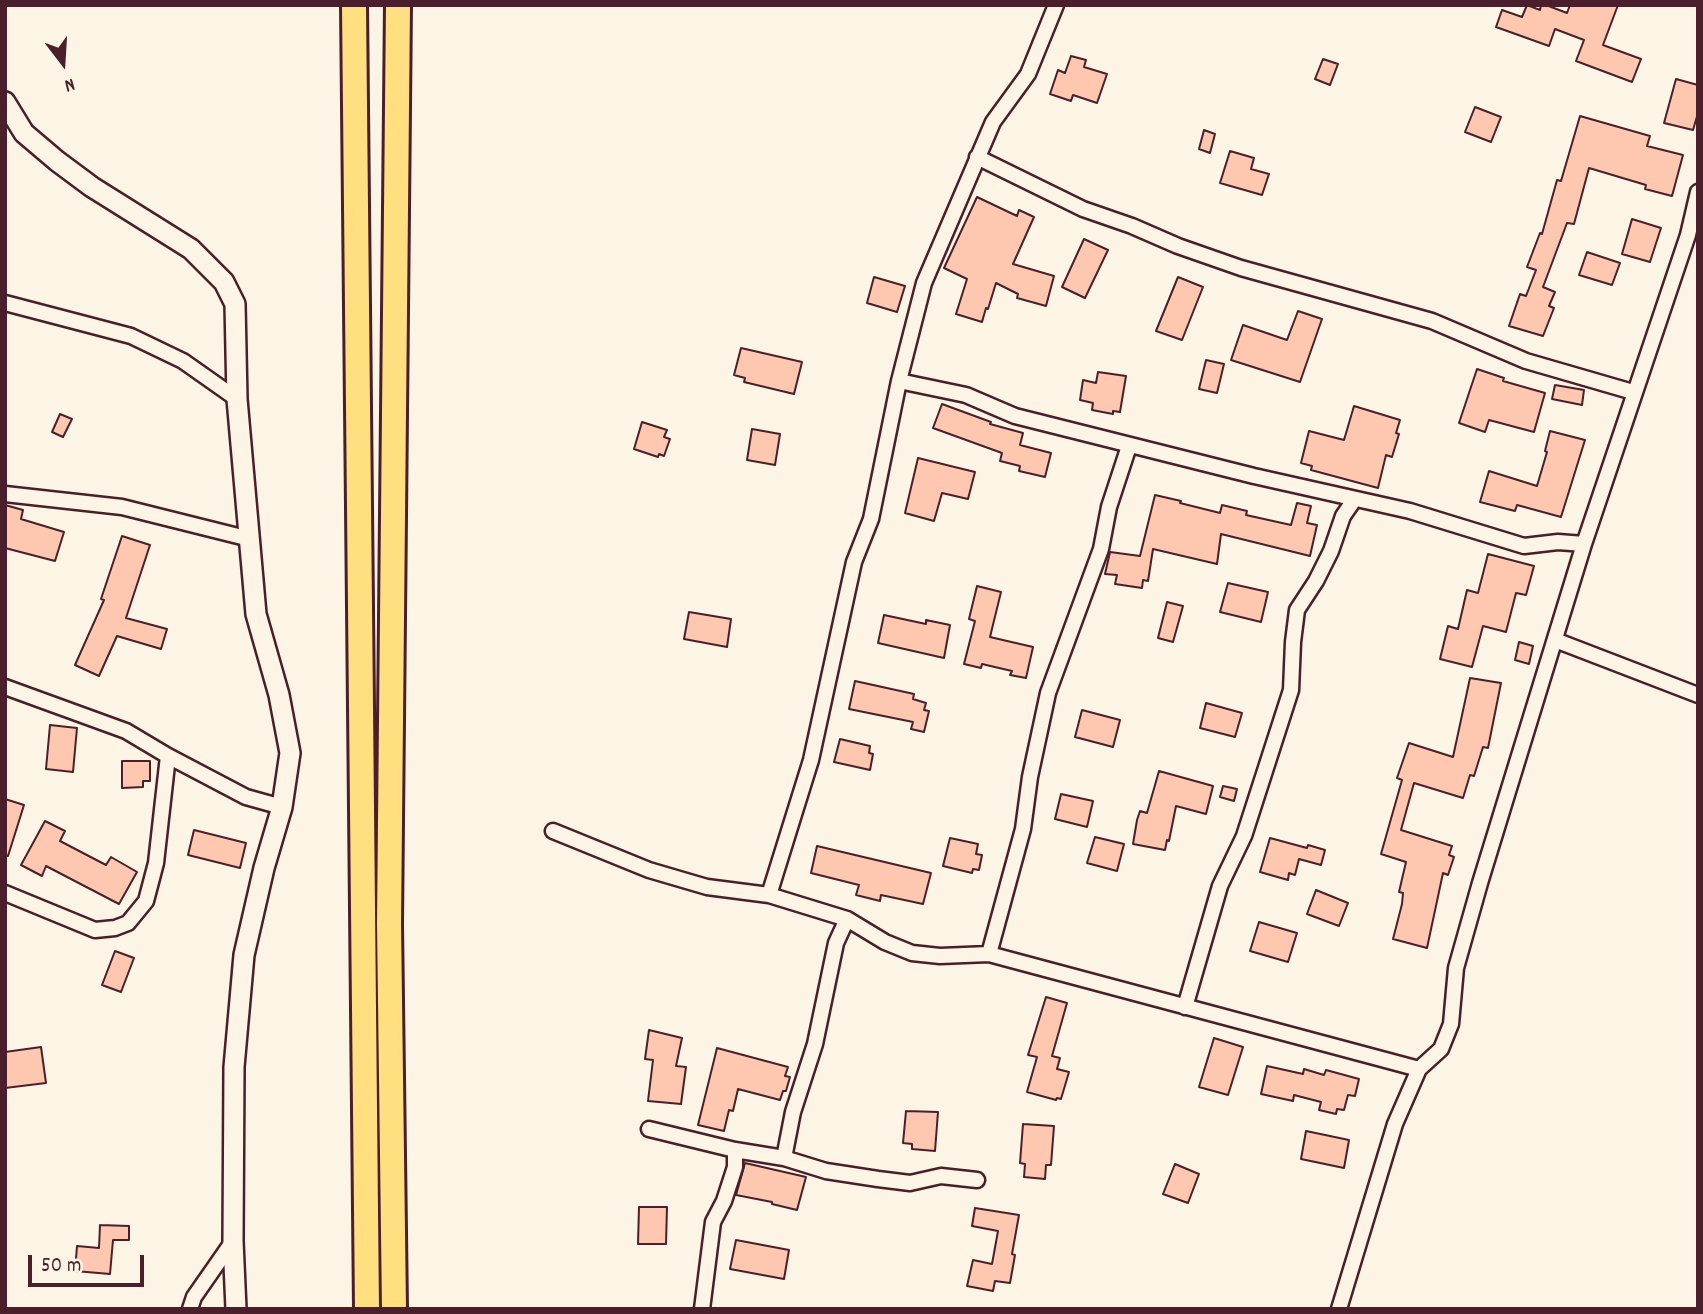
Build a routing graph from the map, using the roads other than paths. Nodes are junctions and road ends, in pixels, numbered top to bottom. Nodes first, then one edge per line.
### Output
1 (354, 5) edge
2 (398, 5) edge
3 (1056, 5) edge
4 (5, 102) edge
5 (977, 157) junction
6 (1698, 192) edge
7 (5, 303) edge
8 (899, 381) junction
9 (1633, 393) junction
10 (237, 399) junction
11 (1129, 446) junction
12 (5, 494) edge
13 (1354, 500) junction
14 (250, 539) junction
15 (1584, 544) junction
16 (1555, 640) junction
17 (5, 687) edge
18 (1698, 695) edge
19 (168, 756) junction
20 (282, 807) junction
21 (553, 831) dead end
22 (5, 893) edge
23 (769, 895) junction
24 (847, 919) junction
25 (989, 954) junction
26 (1185, 1007) junction
27 (1419, 1069) junction
28 (649, 1129) dead end
29 (735, 1150) junction
30 (784, 1158) junction
31 (977, 1180) dead end
32 (233, 1241) junction
33 (190, 1309) edge
34 (236, 1309) edge
35 (367, 1309) edge
36 (394, 1309) edge
37 (702, 1309) edge
38 (1339, 1309) edge

1 - 35 highway
2 - 36 highway
3 - 5 street
4 - 10 street
5 - 8 street
5 - 9 street
6 - 9 street
7 - 10 street
8 - 11 street
8 - 23 street
9 - 15 street
10 - 14 street
11 - 13 street
11 - 25 street
12 - 14 street
13 - 15 street
13 - 26 street
14 - 20 street
15 - 16 street
16 - 18 street
16 - 27 street
17 - 19 street
19 - 20 street
19 - 22 street
20 - 32 street
21 - 23 street
23 - 24 street
24 - 25 street
24 - 30 street
25 - 26 street
26 - 27 street
27 - 38 street
28 - 29 street
29 - 30 street
29 - 37 street
30 - 31 street
32 - 33 street
32 - 34 street

